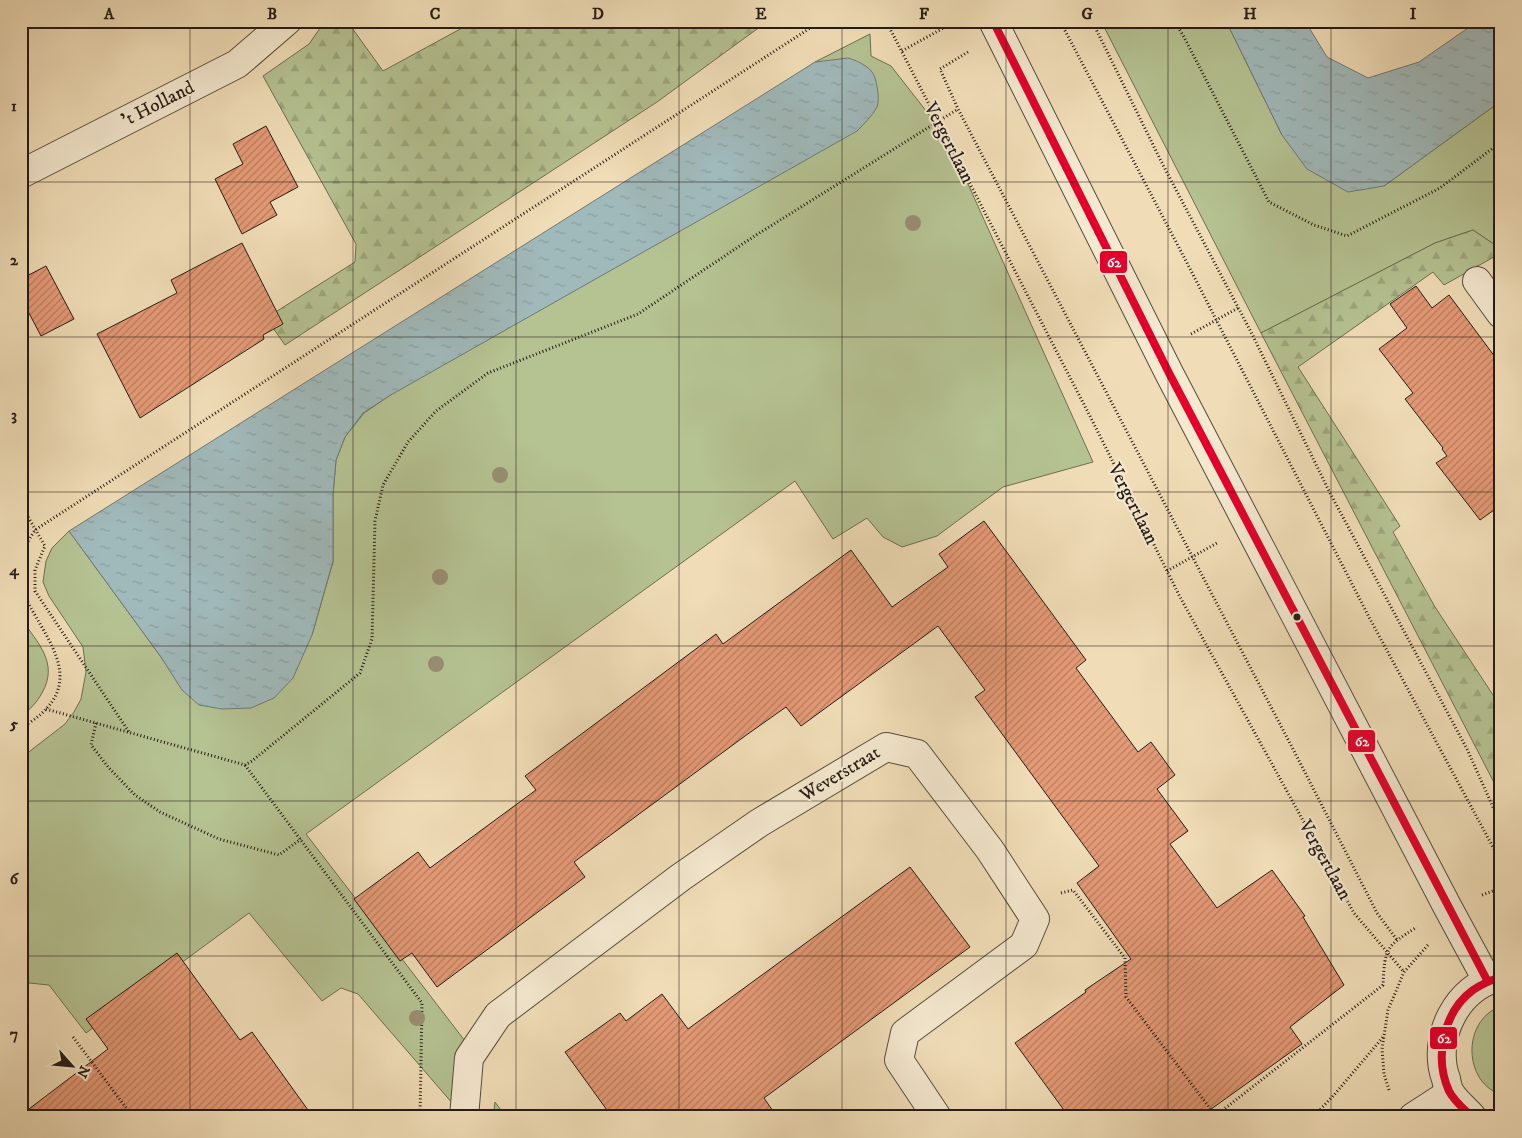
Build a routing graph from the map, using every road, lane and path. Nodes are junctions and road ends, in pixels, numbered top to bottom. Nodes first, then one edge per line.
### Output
1 (287, 21) edge
2 (821, 21) edge
3 (869, 21) edge
4 (886, 21) edge
5 (956, 21) edge
6 (994, 21) edge
7 (1060, 21) edge
8 (1092, 21) edge
9 (1174, 21) edge
10 (888, 26) junction
11 (902, 51) junction
12 (938, 121) junction
13 (1501, 142) edge
14 (21, 174) edge
15 (1477, 281) dead end
16 (1238, 308) junction
17 (1501, 314) edge
18 (1216, 320) junction
19 (1190, 335) dead end
20 (21, 505) edge
21 (35, 530) junction
22 (1218, 542) dead end
23 (1193, 556) junction
24 (21, 557) edge
25 (1167, 571) junction
26 (21, 586) edge
27 (46, 709) junction
28 (96, 723) junction
29 (21, 728) edge
30 (129, 732) junction
31 (246, 765) junction
32 (1501, 825) edge
33 (301, 839) junction
34 (1501, 868) edge
35 (1501, 888) edge
36 (1024, 902) junction
37 (1447, 906) junction
38 (1397, 940) junction
39 (1386, 951) junction
40 (1494, 979) edge
41 (1384, 1035) junction
42 (74, 1037) dead end
43 (1389, 1091) dead end
44 (1450, 1093) junction
45 (1215, 1116) edge
46 (133, 1117) edge
47 (420, 1117) edge
48 (464, 1117) edge
49 (937, 1117) edge
50 (1313, 1117) edge
51 (1413, 1117) edge
52 (1472, 1117) edge

1 - 14 street, 't Holland
2 - 21 path
3 - 10 path
4 - 10 path, Vergertlaan
5 - 11 path
6 - 37 street
7 - 18 path
8 - 16 path
9 - 13 path
10 - 11 path, Vergertlaan
11 - 12 path, Vergertlaan
12 - 23 path
12 - 25 path, Vergertlaan
12 - 31 path
15 - 17 street
16 - 18 path
16 - 32 path
18 - 19 path
18 - 34 path
20 - 21 path
21 - 24 path
21 - 30 path
22 - 23 path
23 - 25 path
23 - 38 path
25 - 39 path, Vergertlaan
26 - 27 path
27 - 28 path
27 - 29 path
28 - 30 path
28 - 33 path
30 - 31 path
31 - 33 path
33 - 47 path
35 - 37 path
36 - 45 path
36 - 48 street, Weverstraat
36 - 49 street, Weverstraat
37 - 38 path
37 - 40 street
38 - 39 path
39 - 41 path, Vergertlaan
39 - 45 path
40 - 44 street
41 - 43 path
41 - 50 path
42 - 46 path
44 - 51 street
44 - 52 street

